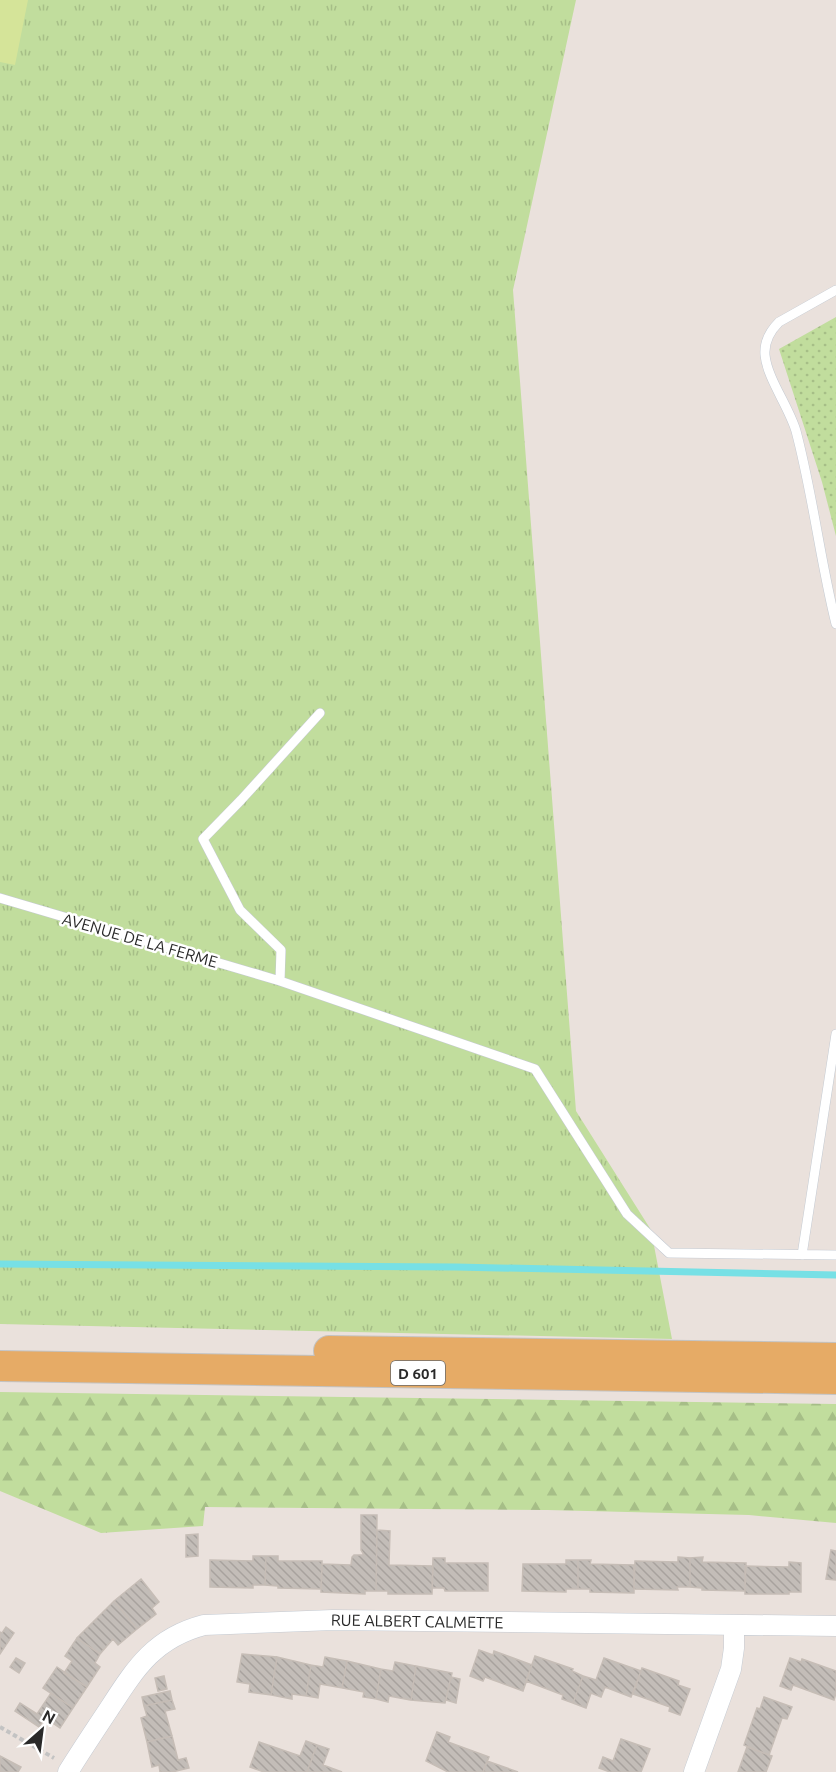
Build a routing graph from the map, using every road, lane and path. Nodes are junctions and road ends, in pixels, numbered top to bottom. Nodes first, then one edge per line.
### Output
1 (836, 290) edge
2 (836, 624) edge
3 (320, 713) dead end
4 (0, 898) edge
5 (280, 981) junction
6 (836, 1034) edge
7 (802, 1255) junction
8 (836, 1255) edge
9 (0, 1345) edge
10 (836, 1358) edge
11 (0, 1366) edge
12 (836, 1379) edge
13 (734, 1625) junction
14 (836, 1626) edge
15 (0, 1727) edge
16 (73, 1770) edge
17 (694, 1772) edge

1 - 2 lane
3 - 5 lane
4 - 5 lane, AVENUE DE LA FERME
5 - 7 lane, AVENUE DE LA FERME
6 - 7 lane
7 - 8 lane, AVENUE DE LA FERME
9 - 10 main road, D 601
11 - 12 main road, D 601
13 - 14 street, RUE ALBERT CALMETTE
13 - 16 street, RUE ALBERT CALMETTE
13 - 17 street
15 - 16 path

